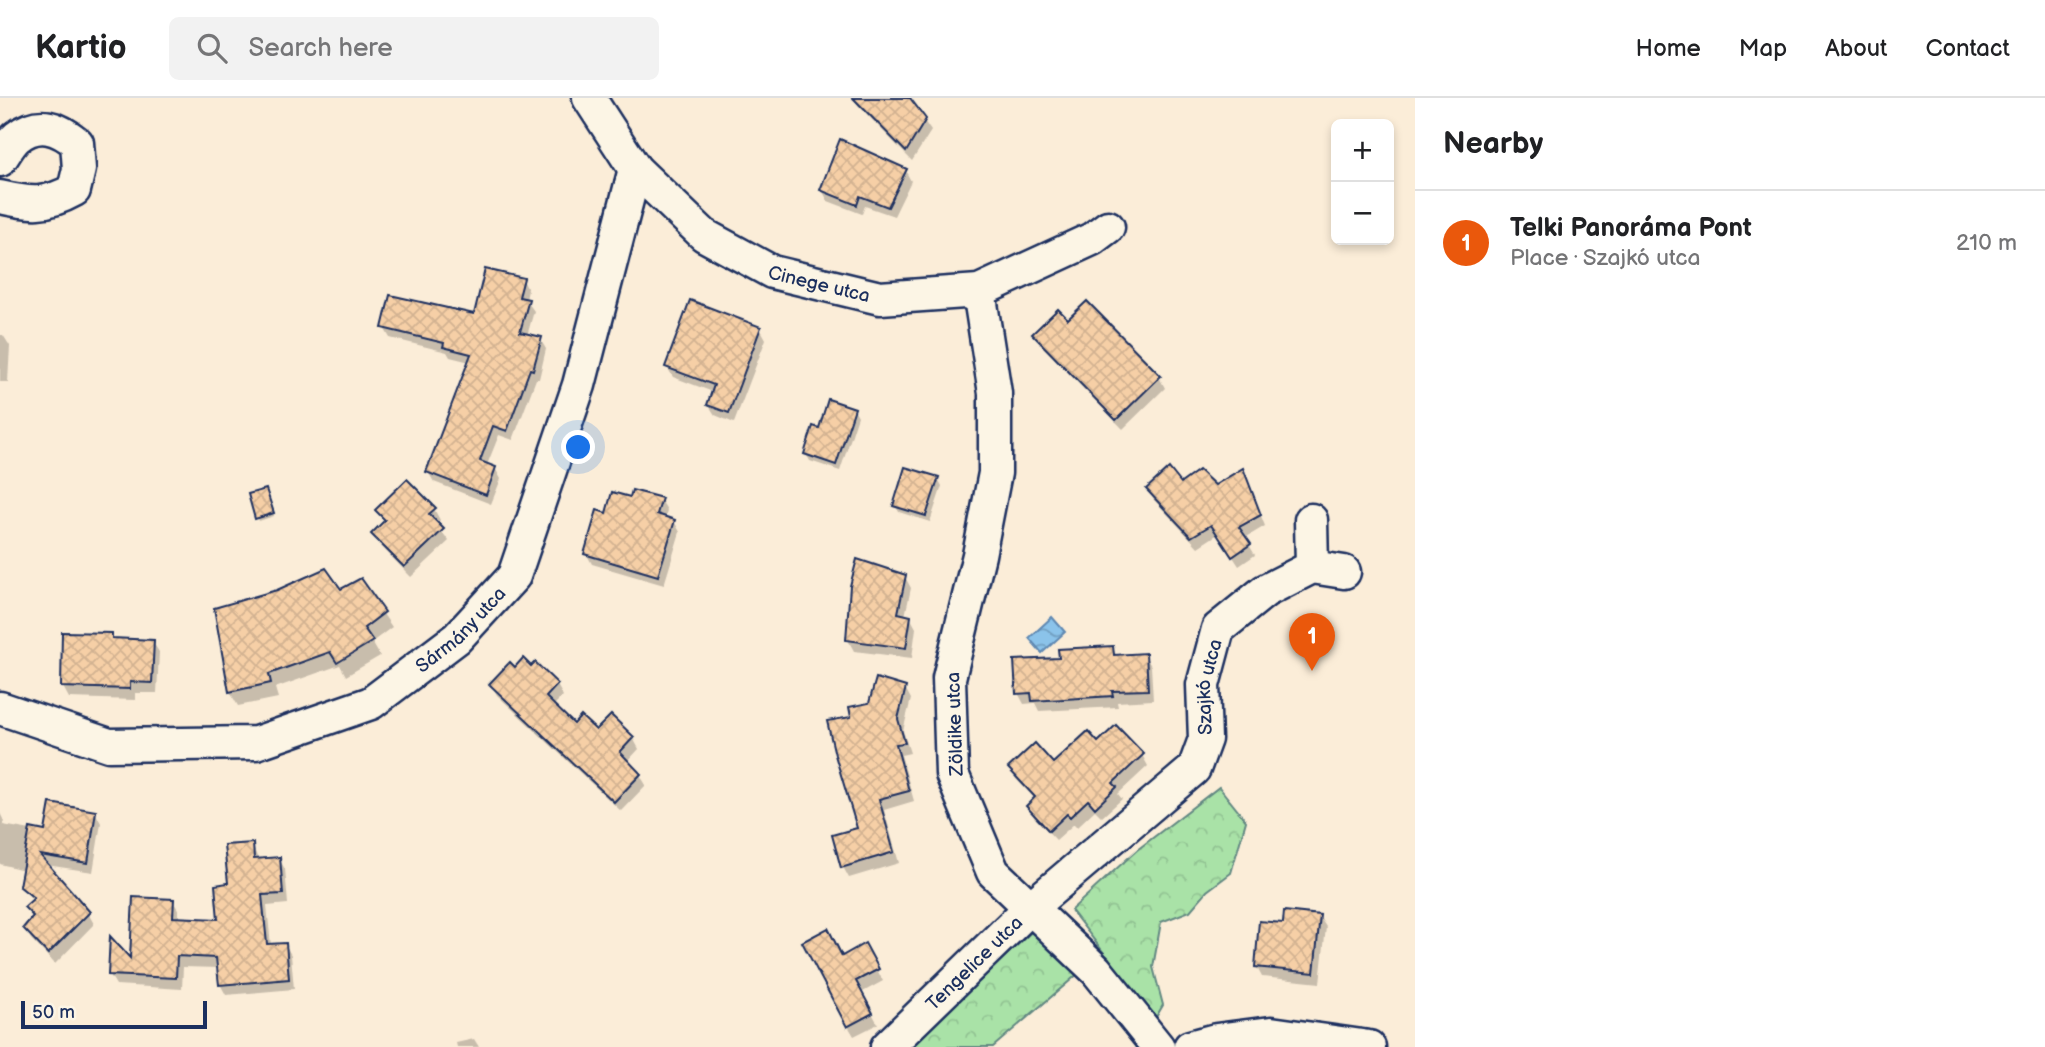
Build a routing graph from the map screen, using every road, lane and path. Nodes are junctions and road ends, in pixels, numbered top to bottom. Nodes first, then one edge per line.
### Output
1 (589, 98) edge
2 (0, 160) edge
3 (635, 169) junction
4 (0, 197) edge
5 (1108, 227) dead end
6 (979, 291) junction
7 (1311, 520) dead end
8 (1312, 568) junction
9 (1344, 572) dead end
10 (0, 708) edge
11 (1031, 907) junction
12 (887, 1047) edge
13 (1158, 1047) edge
14 (1190, 1047) edge
15 (1369, 1047) edge

1 - 3 street, Cinege utca
2 - 4 street
3 - 6 street, Cinege utca
3 - 10 street, Sármány utca
5 - 6 street, Cinege utca
6 - 11 street, Zöldike utca
7 - 8 street
8 - 9 street
8 - 11 street, Szajkó utca
11 - 12 street, Tengelice utca
11 - 13 street, Zöldike utca
14 - 15 street

